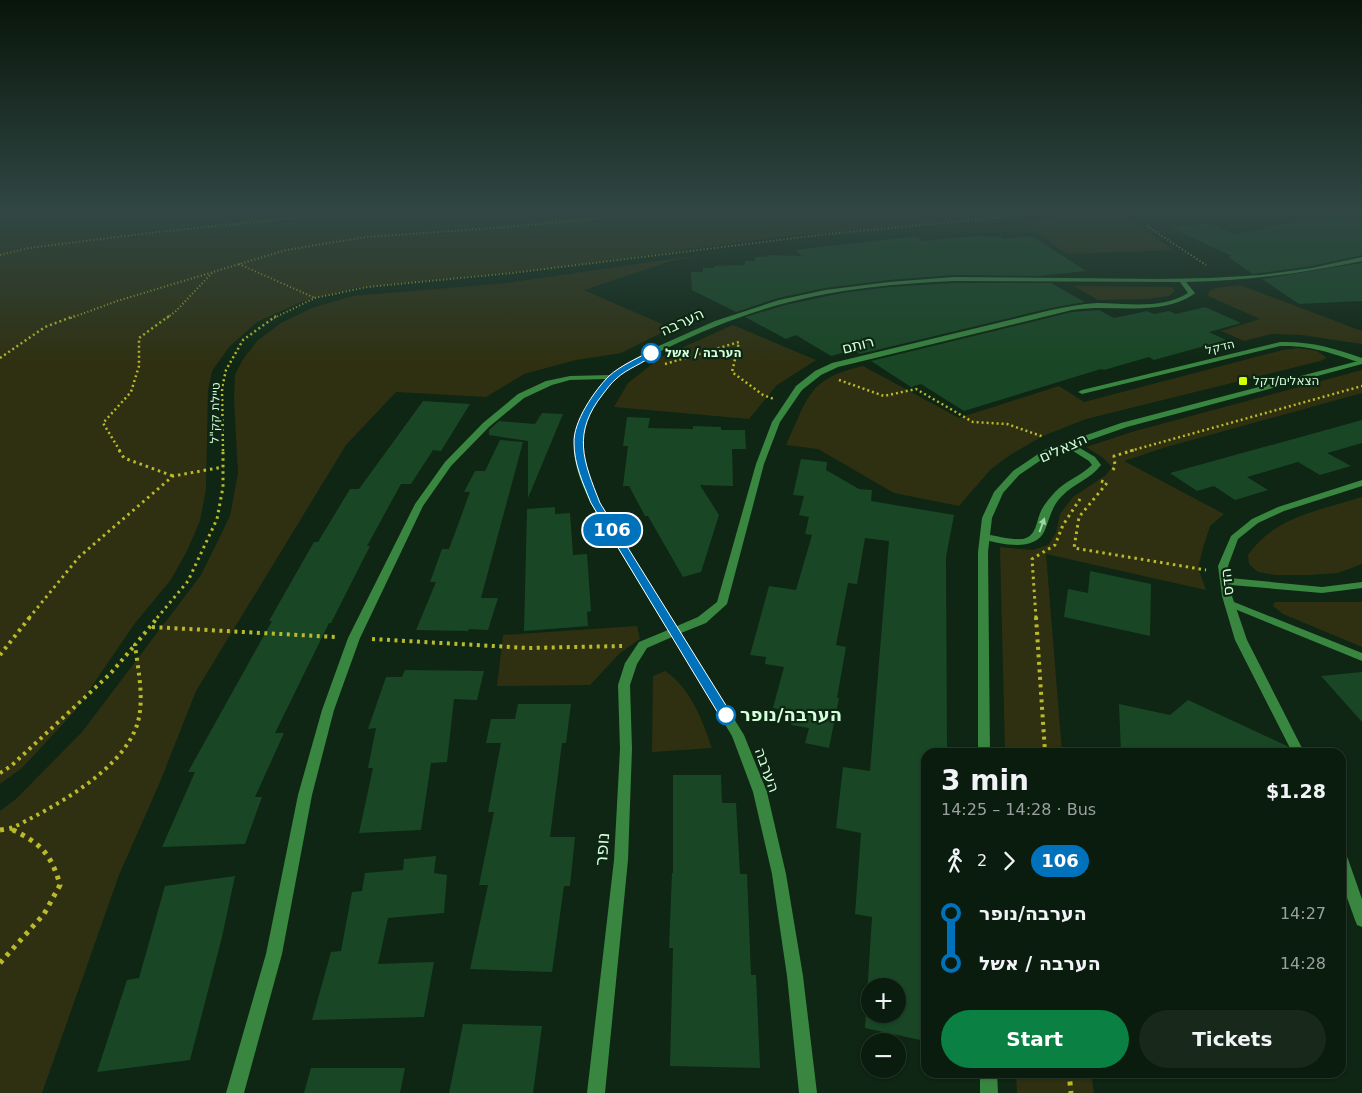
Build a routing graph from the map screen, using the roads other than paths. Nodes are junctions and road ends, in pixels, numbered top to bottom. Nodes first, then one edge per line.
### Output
1 (1349, 262) edge
2 (1181, 280) junction
3 (1362, 362) edge
4 (613, 377) junction
5 (1082, 392) dead end
6 (1064, 445) junction
7 (1362, 483) edge
8 (985, 537) junction
9 (1225, 577) junction
10 (1362, 585) edge
11 (1229, 603) junction
12 (674, 631) junction
13 (1362, 657) edge
14 (984, 748) edge
15 (1296, 748) edge
16 (1346, 874) edge
17 (1362, 920) edge
18 (988, 1078) edge
19 (235, 1093) edge
20 (596, 1093) edge
21 (808, 1093) edge
22 (989, 1093) edge

1 - 2 street, הערבה
2 - 4 street, הערבה
2 - 12 street, רותם
3 - 5 street, הדקל
3 - 6 street, הצאלים
4 - 12 street, הערבה
4 - 19 street
6 - 8 street, הצאלים
8 -> 6 street
7 - 9 street, הדס
8 - 14 street, הצאלים
9 - 10 street
9 - 11 street, הדס
11 - 13 street
11 - 15 street, הדס
12 - 20 street, נופר
12 - 21 street, הערבה
16 - 17 street
18 - 22 street

